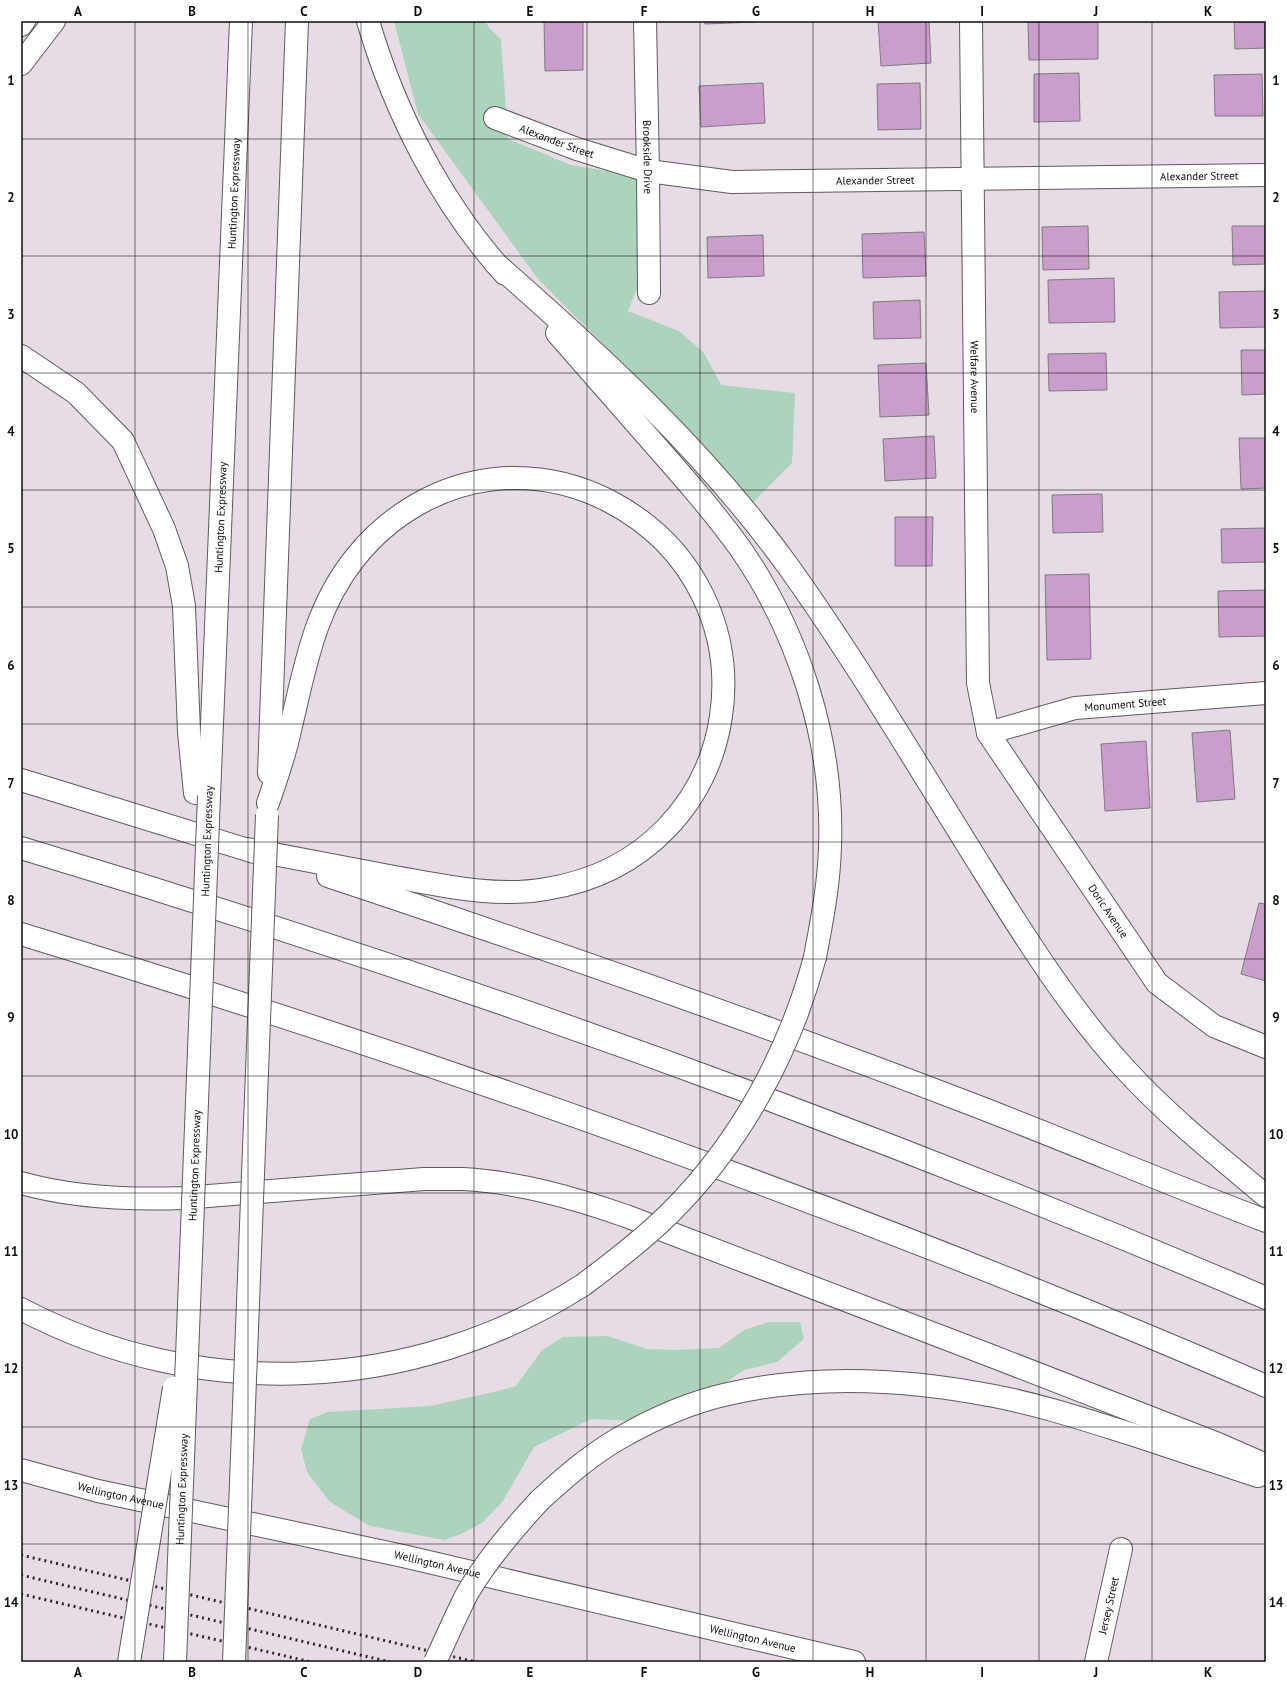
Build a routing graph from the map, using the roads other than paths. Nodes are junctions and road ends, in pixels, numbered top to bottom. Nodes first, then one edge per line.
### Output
1 (24, 21) edge
2 (54, 21) edge
3 (241, 21) edge
4 (298, 21) edge
5 (368, 21) edge
6 (645, 21) edge
7 (970, 21) edge
8 (21, 25) edge
9 (21, 64) edge
10 (495, 118) dead end
11 (648, 171) junction
12 (1266, 175) edge
13 (972, 179) junction
14 (495, 263) junction
15 (649, 293) dead end
16 (21, 356) edge
17 (1266, 693) edge
18 (988, 732) junction
19 (24, 780) edge
20 (202, 794) junction
21 (268, 809) junction
22 (21, 848) edge
23 (247, 849) junction
24 (21, 934) edge
25 (1266, 1047) edge
26 (21, 1183) edge
27 (1266, 1196) edge
28 (1266, 1221) edge
29 (189, 1294) junction
30 (1266, 1298) edge
31 (21, 1309) edge
32 (1266, 1386) edge
33 (1266, 1465) edge
34 (21, 1470) edge
35 (1266, 1478) edge
36 (1121, 1549) dead end
37 (129, 1662) edge
38 (175, 1662) edge
39 (234, 1662) edge
40 (435, 1662) edge
41 (854, 1662) edge
42 (1096, 1662) edge

1 - 8 main road
2 - 9 main road
3 - 20 main road, Huntington Expressway
4 - 21 main road
5 - 14 main road
6 - 11 main road, Brookside Drive
7 - 13 main road, Welfare Avenue
10 - 11 main road, Alexander Street
11 - 13 main road, Alexander Street
11 - 15 main road, Brookside Drive
12 - 13 main road, Alexander Street
13 - 18 main road, Welfare Avenue
14 - 27 main road
14 - 31 main road, bridge
16 - 20 main road
17 - 18 main road, Monument Street
18 - 25 main road, Doric Avenue
19 - 23 main road
20 - 29 main road, Huntington Expressway, bridge
21 - 23 main road
21 - 39 main road, bridge
22 - 30 main road
23 - 28 main road
24 - 32 main road
26 - 33 main road
29 - 37 main road, bridge
29 - 38 main road, Huntington Expressway, bridge
34 - 41 main road, Wellington Avenue
35 - 40 main road, bridge
36 - 42 main road, Jersey Street

